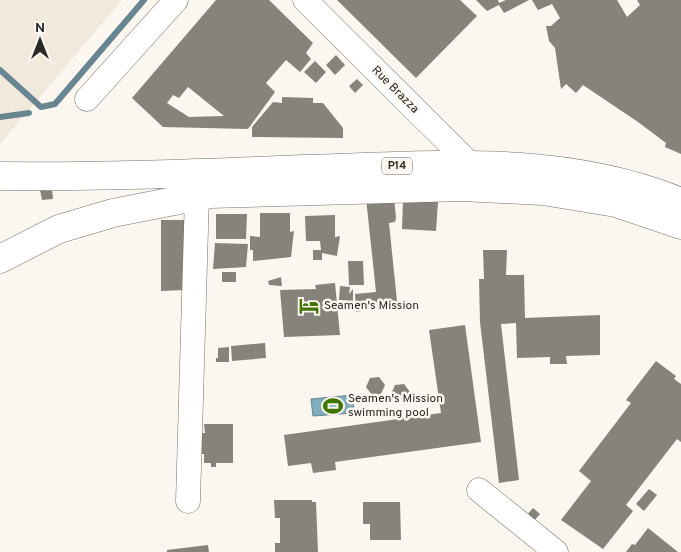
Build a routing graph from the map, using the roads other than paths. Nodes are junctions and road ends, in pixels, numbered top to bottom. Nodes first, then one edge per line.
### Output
1 (176, 0) edge
2 (305, 0) edge
3 (87, 99) dead end
4 (469, 175) junction
5 (0, 176) edge
6 (197, 195) junction
7 (681, 202) edge
8 (681, 225) edge
9 (0, 259) edge
10 (479, 490) dead end
11 (188, 501) dead end
12 (556, 552) edge

1 - 3 street
2 - 4 street, Rue Brazza
4 - 5 main road, P14
4 - 6 main road, P14
4 - 7 main road, P14
4 - 8 main road, P14
6 - 9 main road, P14
6 - 11 street
10 - 12 street

